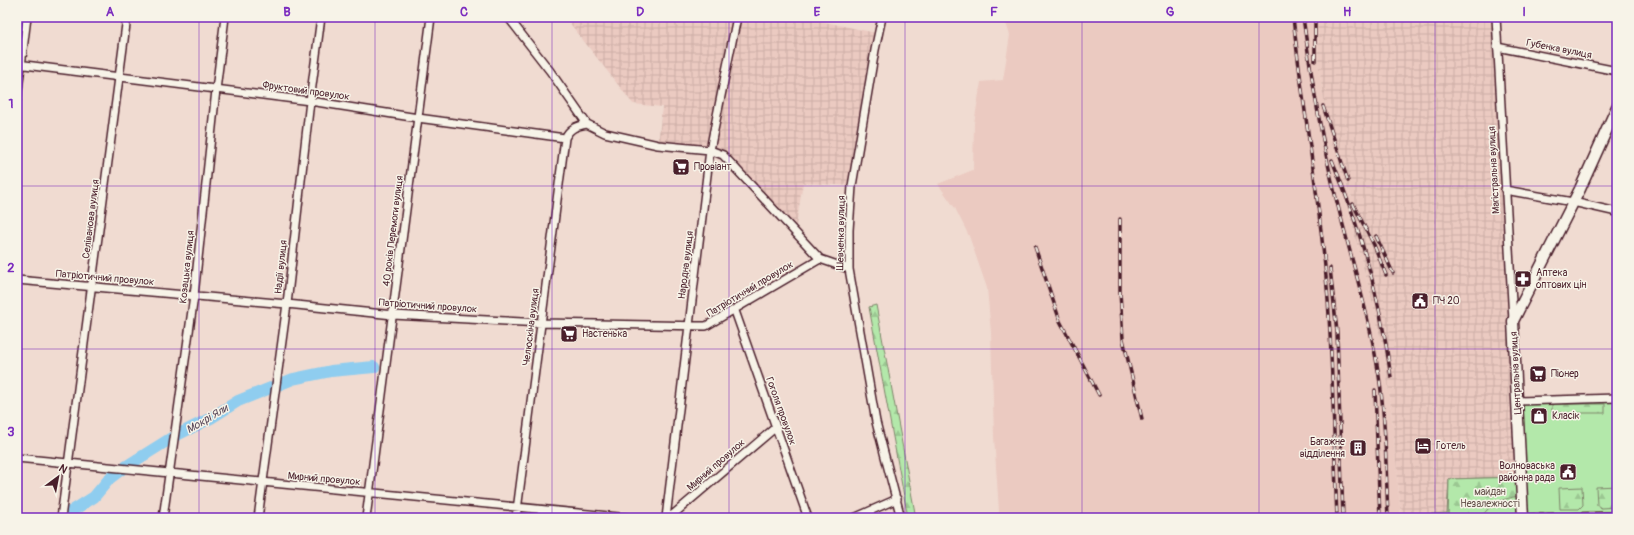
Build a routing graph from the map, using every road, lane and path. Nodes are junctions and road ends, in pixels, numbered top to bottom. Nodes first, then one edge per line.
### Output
1 (28, 17) edge
2 (127, 17) edge
3 (225, 17) edge
4 (321, 17) edge
5 (431, 17) edge
6 (508, 17) edge
7 (737, 17) edge
8 (882, 17) edge
9 (1496, 17) edge
10 (1498, 47) junction
11 (19, 65) edge
12 (1617, 71) edge
13 (119, 78) junction
14 (216, 90) junction
15 (17, 99) edge
16 (310, 101) junction
17 (1617, 107) edge
18 (418, 118) junction
19 (587, 124) junction
20 (565, 138) junction
21 (710, 150) junction
22 (1505, 190) junction
23 (1573, 202) junction
24 (1617, 212) edge
25 (820, 259) junction
26 (849, 269) junction
27 (17, 280) edge
28 (93, 287) junction
29 (194, 296) junction
30 (287, 304) junction
31 (735, 310) junction
32 (393, 315) junction
33 (1513, 321) junction
34 (542, 323) junction
35 (689, 326) junction
36 (1617, 398) edge
37 (1517, 401) junction
38 (776, 427) junction
39 (17, 458) edge
40 (69, 464) junction
41 (168, 473) junction
42 (262, 483) junction
43 (370, 493) junction
44 (897, 499) junction
45 (517, 508) junction
46 (1617, 516) edge
47 (61, 518) edge
48 (163, 518) edge
49 (258, 518) edge
50 (366, 518) edge
51 (516, 518) edge
52 (629, 518) edge
53 (666, 518) edge
54 (670, 518) edge
55 (808, 518) edge
56 (854, 518) edge
57 (901, 518) edge
58 (1523, 518) edge

1 - 11 street
2 - 13 street, Селіванова вулиця
3 - 14 street, Козацька вулиця
4 - 16 street, Надії вулиця
5 - 18 street, 40 років Перемоги вулиця
6 - 19 street
7 - 21 street, Народна вулиця
8 - 26 street, Шевченка вулиця
9 - 10 street, Магістральна вулиця
10 - 12 street, Губенка вулиця
10 - 22 street, Магістральна вулиця
11 - 13 street, Фруктовий провулок
11 - 15 street
13 - 14 street, Фруктовий провулок
13 - 28 street, Селіванова вулиця
14 - 16 street, Фруктовий провулок
14 - 29 street, Козацька вулиця
16 - 18 street, Фруктовий провулок
16 - 30 street, Надії вулиця
17 - 23 main road, Центральна вулиця
18 - 20 street, Фруктовий провулок
18 - 32 street, 40 років Перемоги вулиця
19 - 20 street
19 - 21 street
20 - 34 street, Челюскіна вулиця
21 - 25 street
21 - 35 street, Народна вулиця
22 - 23 street
22 - 33 street, Магістральна вулиця
23 - 24 street
23 - 33 main road, Центральна вулиця
25 - 26 street
25 - 31 street, Патріотичний провулок
26 - 44 street, Шевченка вулиця
27 - 28 street, Патріотичний провулок
28 - 29 street, Патріотичний провулок
28 - 40 street, Селіванова вулиця
29 - 30 street, Патріотичний провулок
29 - 41 street, Козацька вулиця
30 - 32 street, Патріотичний провулок
30 - 42 street, Надії вулиця
31 - 35 street, Патріотичний провулок
31 - 38 street, Гоголя провулок
32 - 34 street, Патріотичний провулок
32 - 43 street, 40 років Перемоги вулиця
33 - 37 main road, Центральна вулиця
34 - 35 street, Патріотичний провулок
34 - 45 street, Челюскіна вулиця
35 - 53 street, Народна вулиця
36 - 37 street
37 - 58 main road, Центральна вулиця
38 - 54 street, Мирний провулок
38 - 55 street, Гоголя провулок
39 - 40 street, Мирний провулок
40 - 41 street, Мирний провулок
40 - 47 street, Селіванова вулиця
41 - 42 street, Мирний провулок
41 - 48 street, Козацька вулиця
42 - 43 street, Мирний провулок
42 - 49 street, Надії вулиця
43 - 45 street, Мирний провулок
43 - 50 street, 40 років Перемоги вулиця
44 - 56 street
44 - 57 street, Шевченка вулиця
45 - 51 street, Челюскіна вулиця
45 - 52 street, Мирний провулок
46 - 58 street

